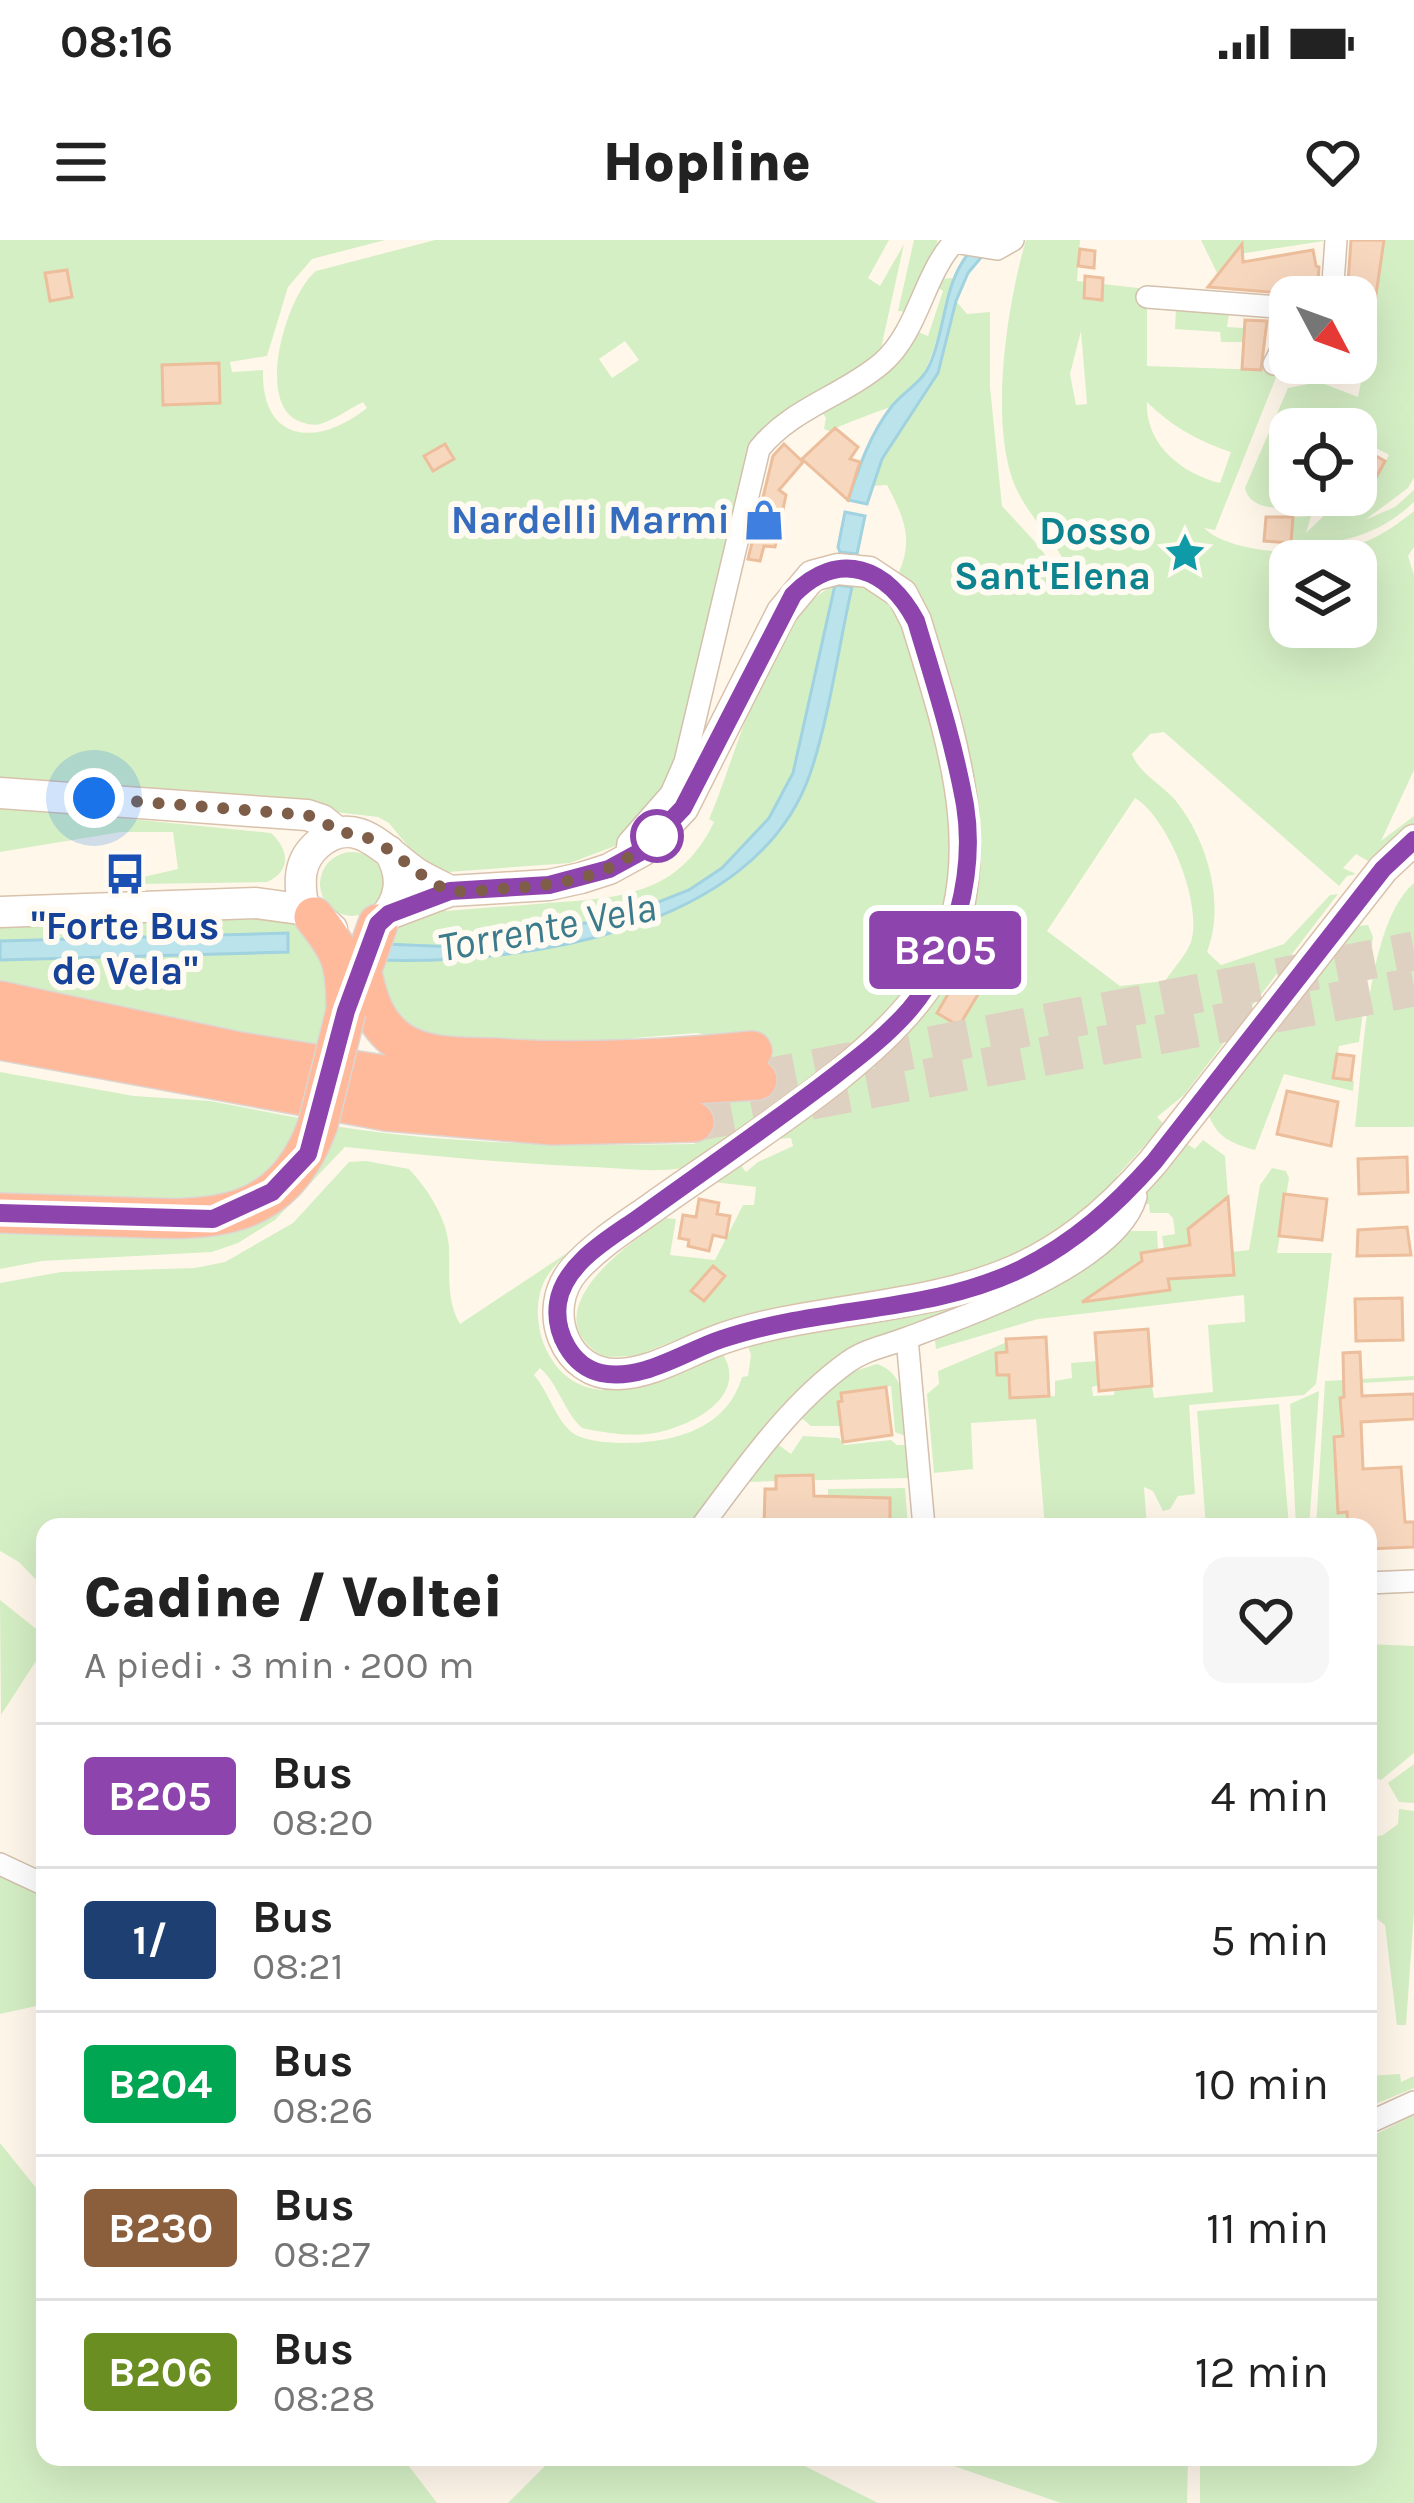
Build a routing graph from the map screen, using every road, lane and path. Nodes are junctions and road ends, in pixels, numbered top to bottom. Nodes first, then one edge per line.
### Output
1 (1013, 240) edge
2 (1336, 240) edge
3 (1333, 276) edge
4 (1147, 297) dead end
5 (1269, 306) edge
6 (0, 793) edge
7 (266, 813) junction
8 (338, 833) junction
9 (1414, 840) edge
10 (389, 851) junction
11 (626, 861) junction
12 (304, 865) junction
13 (450, 891) junction
14 (256, 903) junction
15 (0, 912) edge
16 (310, 914) junction
17 (383, 919) junction
18 (362, 974) junction
19 (0, 1001) edge
20 (346, 1011) junction
21 (0, 1040) edge
22 (0, 1056) edge
23 (218, 1082) junction
24 (694, 1122) tunnel mouth
25 (1130, 1189) junction
26 (0, 1213) edge
27 (907, 1338) junction
28 (909, 1363) junction
29 (830, 1377) junction
30 (708, 1518) edge
31 (923, 1518) edge
32 (1414, 1581) edge
33 (1377, 1583) edge
34 (0, 1864) edge
35 (36, 1881) edge
36 (1414, 2102) edge
37 (1377, 2119) edge

1 - 11 street
2 - 3 street
4 - 5 street
6 - 7 street
7 - 8 street
7 - 12 street
8 - 10 street
8 - 12 street
9 - 25 street
10 - 13 street
10 - 17 street
11 - 13 street
11 - 25 street
12 - 14 street
12 - 16 street
13 - 17 street
14 - 15 street
14 - 16 street
16 - 17 street
16 - 20 highway
17 - 18 highway
18 - 19 highway
18 - 20 highway
20 - 26 highway, bridge
21 - 23 highway
22 - 23 highway
23 - 24 highway
25 - 27 street
27 - 28 street
27 - 29 street
28 - 29 street
28 - 31 street
29 - 30 street
32 - 33 street
34 - 35 street
36 - 37 street

